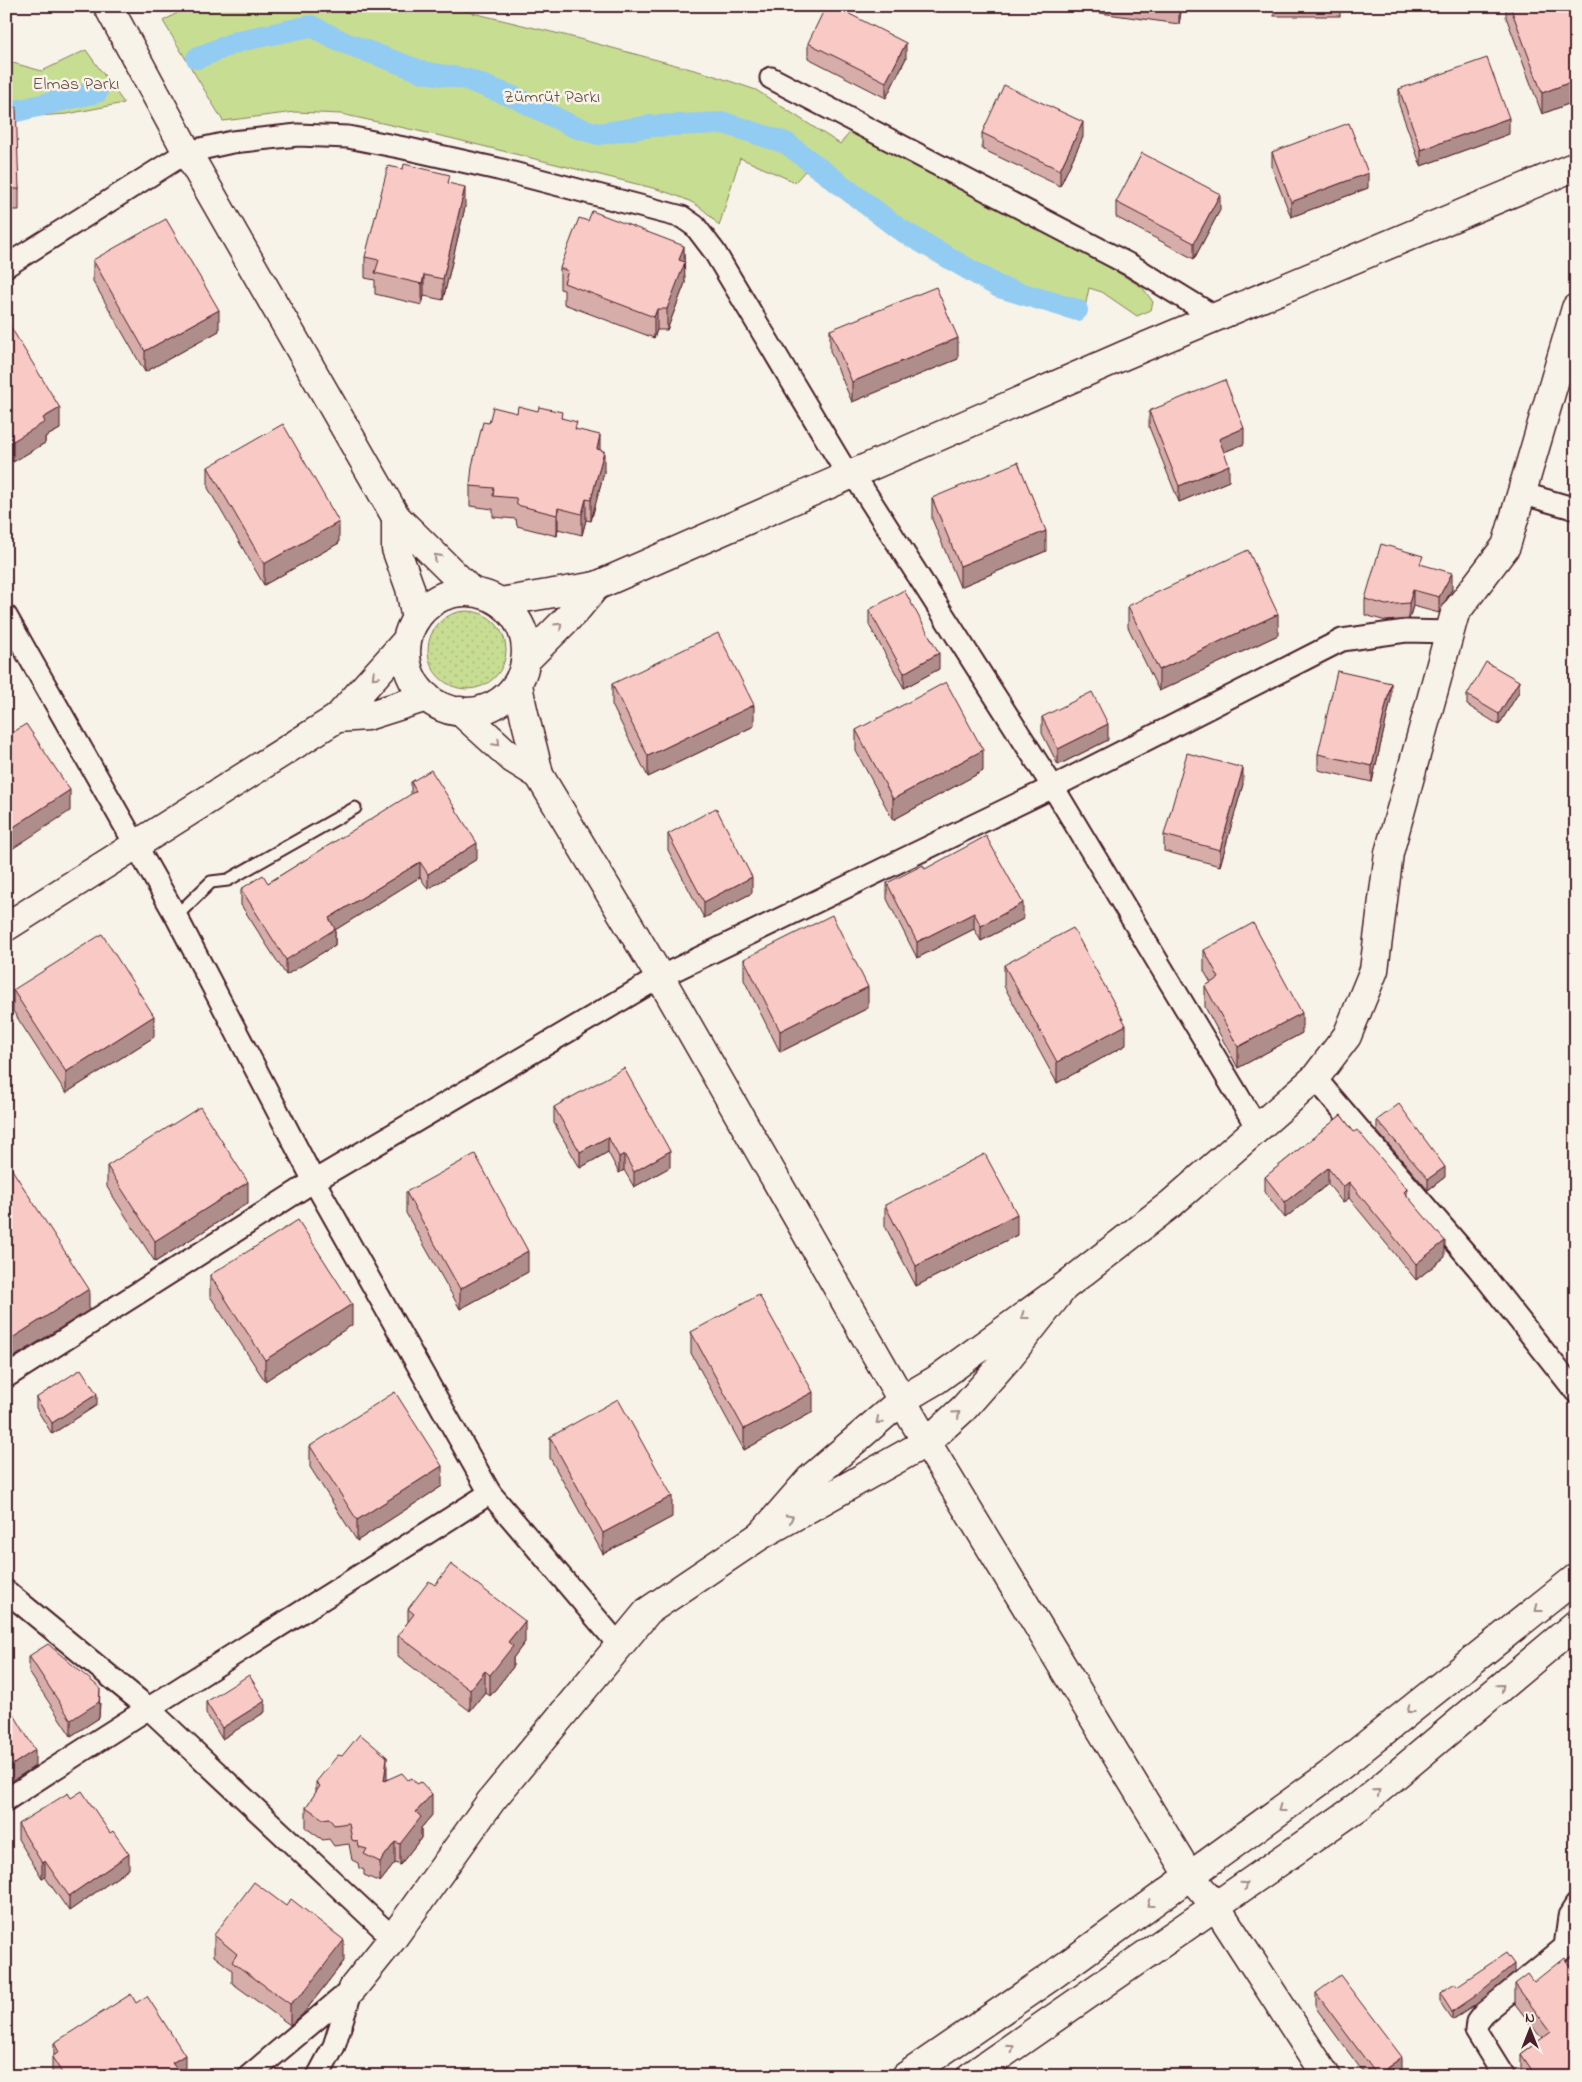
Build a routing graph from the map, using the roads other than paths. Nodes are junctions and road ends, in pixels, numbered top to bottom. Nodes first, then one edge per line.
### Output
1 (108, 6) edge
2 (771, 78) dead end
3 (187, 152) junction
4 (1576, 166) edge
5 (6, 266) edge
6 (1576, 308) edge
7 (1216, 317) junction
8 (852, 476) junction
9 (1521, 493) junction
10 (1576, 509) edge
11 (396, 517) junction
12 (596, 586) junction
13 (471, 591) junction
14 (500, 602) junction
15 (6, 616) edge
16 (411, 629) junction
17 (1450, 632) junction
18 (522, 672) junction
19 (427, 697) junction
20 (460, 711) junction
21 (337, 718) junction
22 (539, 776) junction
23 (1053, 787) junction
24 (355, 808) dead end
25 (136, 845) junction
26 (176, 916) junction
27 (6, 927) edge
28 (660, 977) junction
29 (1315, 1078) junction
30 (1258, 1129) junction
31 (314, 1181) junction
32 (1064, 1287) junction
33 (6, 1377) edge
34 (1576, 1392) edge
35 (902, 1400) junction
36 (927, 1442) junction
37 (490, 1493) junction
38 (761, 1534) junction
39 (1576, 1578) edge
40 (6, 1591) edge
41 (1576, 1624) edge
42 (619, 1645) junction
43 (147, 1707) junction
44 (6, 1800) edge
45 (1189, 1875) junction
46 (1216, 1905) junction
47 (1576, 1905) edge
48 (393, 1938) junction
49 (352, 1989) junction
50 (249, 2076) edge
51 (318, 2076) edge
52 (906, 2076) edge
53 (971, 2076) edge
54 (1326, 2076) edge
55 (1504, 2076) edge

1 - 3 street
2 - 7 street
3 - 5 street
3 - 8 street
3 - 11 street
4 - 7 street
6 - 9 street
7 - 8 street
8 - 12 street
8 - 23 street
9 - 10 street
9 - 17 street
13 -> 11 street
11 - 16 street
12 - 14 street
18 -> 12 street
13 - 14 street
13 - 16 street
14 - 18 street
15 - 25 street
16 - 19 street
16 -> 21 street
17 - 23 street
17 - 29 street
18 - 20 street
18 - 22 street
19 - 20 street
19 - 21 street
20 -> 22 street
21 - 25 street
22 - 28 street
23 - 28 street
23 - 30 street
24 - 26 lane
25 - 26 street
25 - 27 street
26 - 31 street
28 - 31 street
28 - 35 street
29 - 30 street
29 - 34 street
30 - 32 street
31 - 33 street
31 - 37 street
32 -> 35 street
36 -> 32 street
35 - 36 street
35 -> 38 street
38 -> 36 street
36 - 45 street
37 - 42 street
37 - 43 street
38 - 42 street
39 -> 45 street
40 - 43 street
46 -> 41 street
42 - 48 street
43 - 44 street
43 - 48 street
45 - 46 street
45 -> 52 street
53 -> 46 street
46 - 54 street
47 - 55 street
48 - 49 street
49 - 50 street
49 - 51 street

